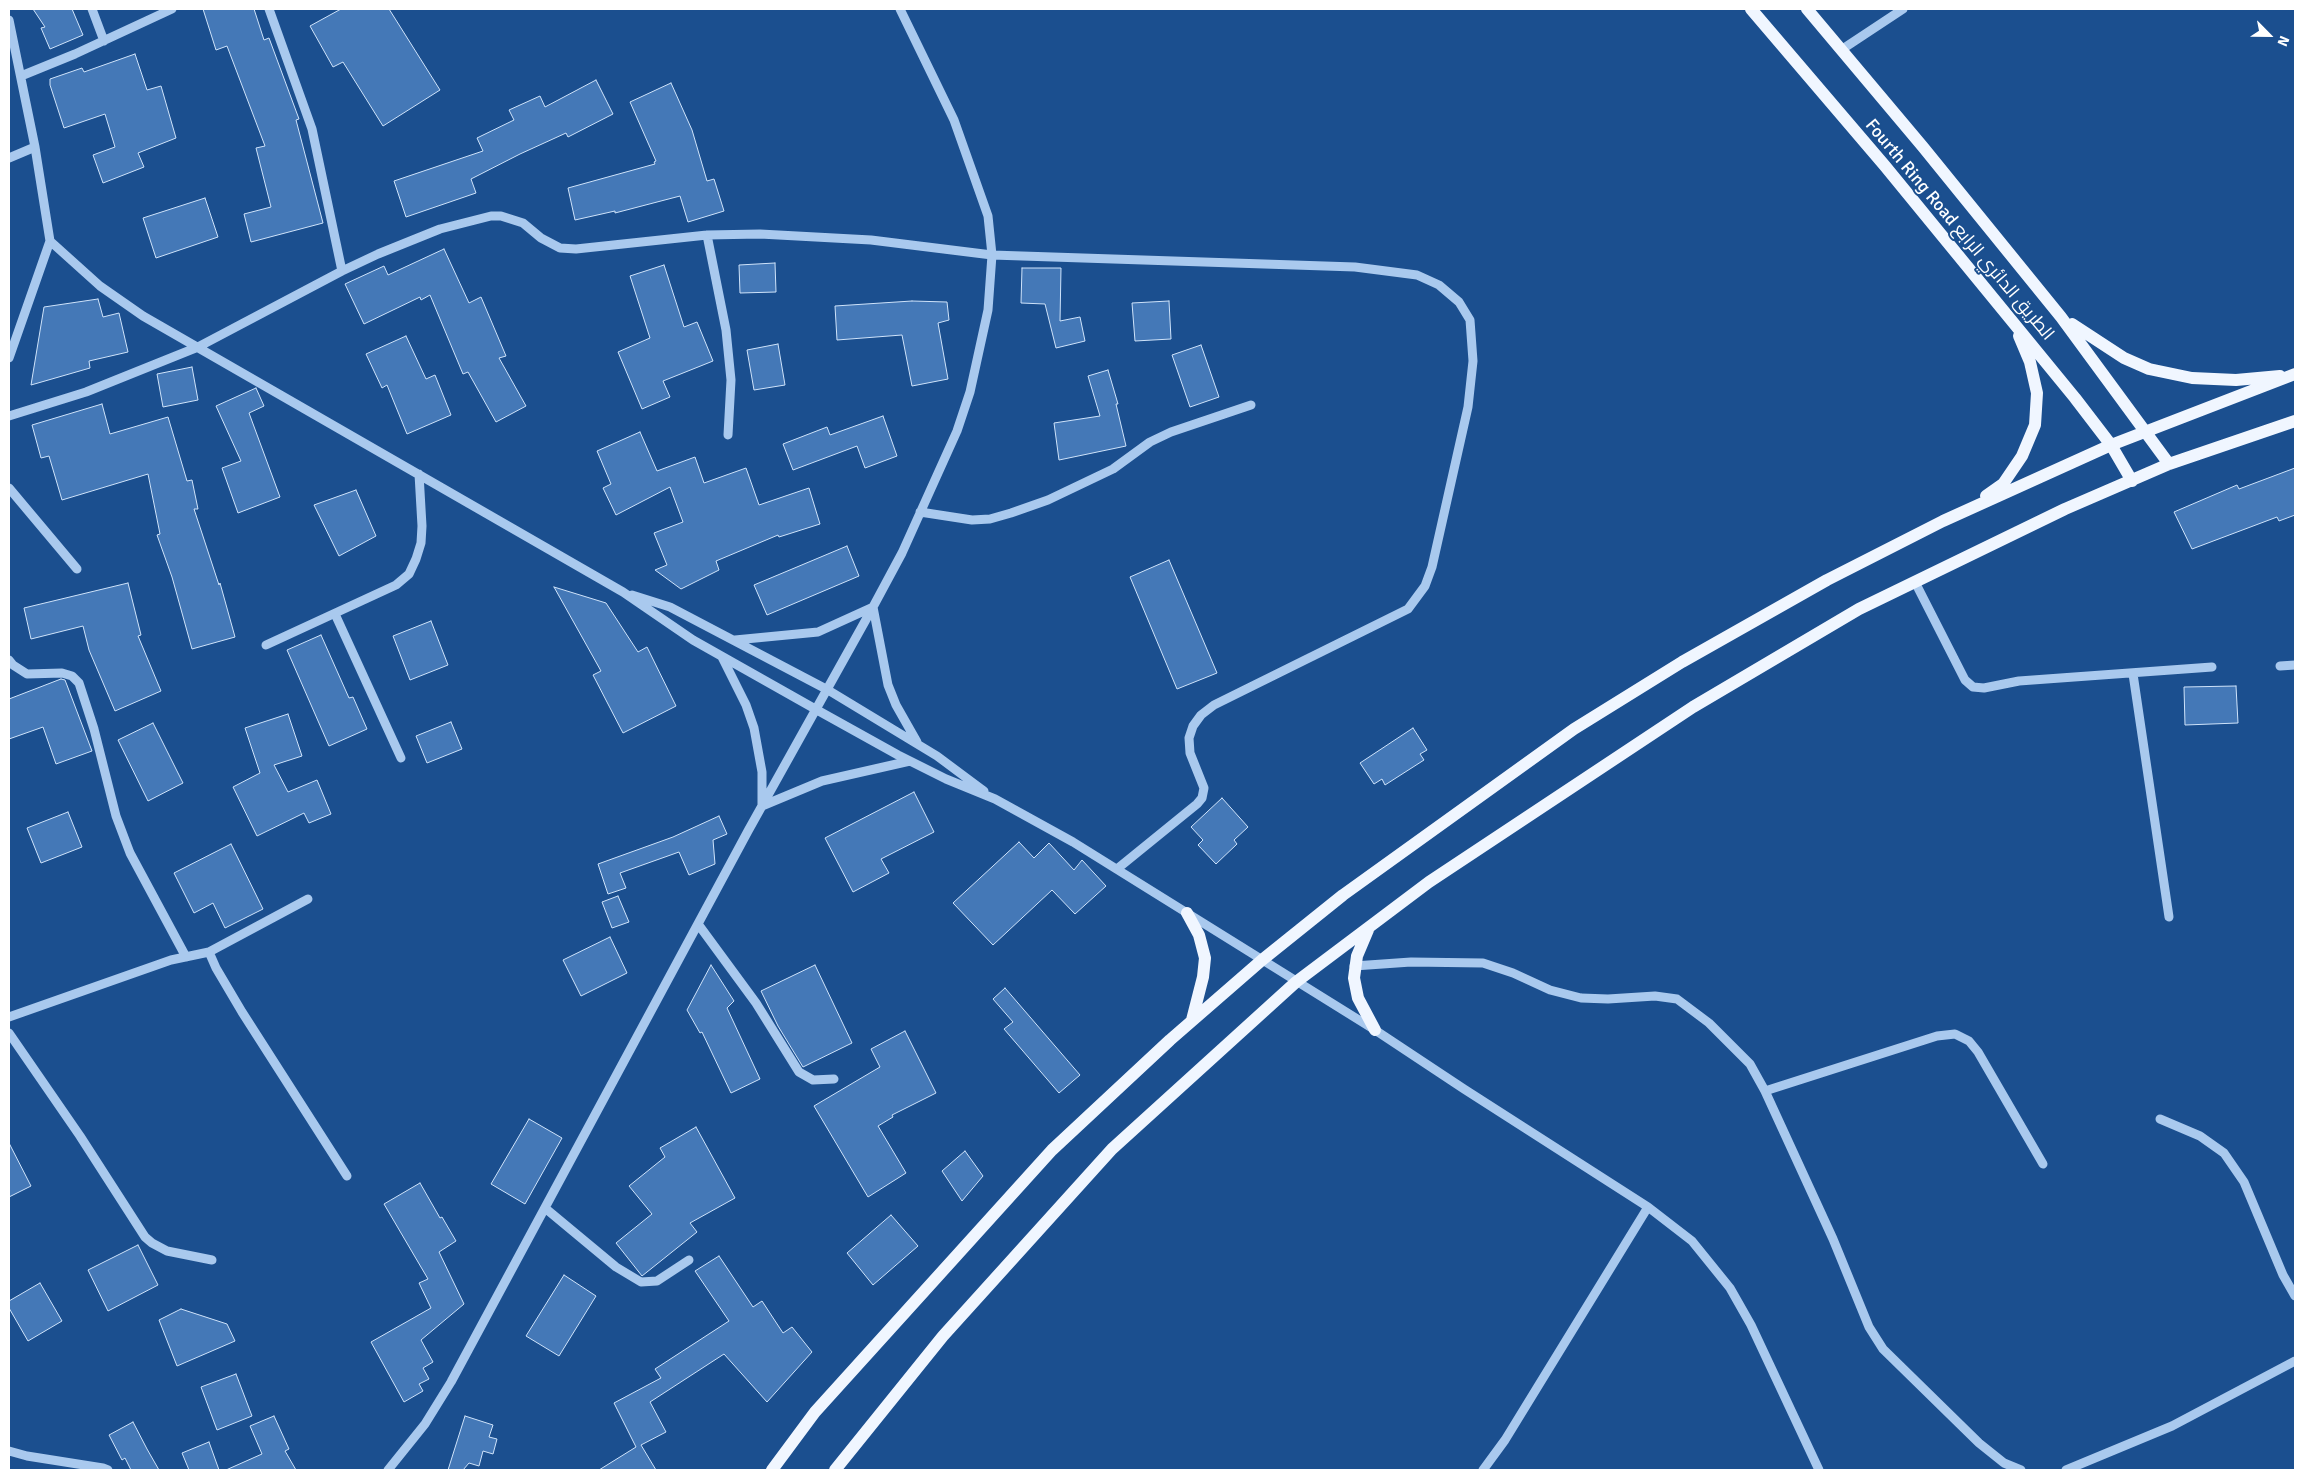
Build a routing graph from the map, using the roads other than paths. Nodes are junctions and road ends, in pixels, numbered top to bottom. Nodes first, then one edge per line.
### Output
1 (92, 9) edge
2 (172, 9) edge
3 (269, 9) edge
4 (900, 9) edge
5 (1751, 9) edge
6 (1807, 9) edge
7 (1903, 9) edge
8 (9, 20) edge
9 (104, 41) junction
10 (1841, 50) junction
11 (21, 76) junction
12 (35, 147) junction
13 (9, 158) edge
14 (707, 236) junction
15 (50, 241) junction
16 (992, 255) junction
17 (342, 271) junction
18 (2061, 317) junction
19 (2013, 322) junction
20 (198, 347) junction
21 (9, 358) edge
22 (2295, 374) edge
23 (1252, 405) dead end
24 (9, 416) edge
25 (2295, 421) edge
26 (2147, 431) junction
27 (728, 435) dead end
28 (2112, 445) junction
29 (2169, 464) junction
30 (419, 474) junction
31 (2132, 481) junction
32 (9, 488) edge
33 (920, 512) junction
34 (1943, 521) junction
35 (77, 570) dead end
36 (1915, 582) junction
37 (623, 592) junction
38 (873, 607) junction
39 (335, 614) junction
40 (734, 640) junction
41 (266, 645) dead end
42 (722, 656) junction
43 (9, 660) edge
44 (2280, 666) dead end
45 (2295, 666) edge
46 (2212, 667) dead end
47 (2133, 674) junction
48 (828, 690) junction
49 (817, 710) junction
50 (918, 744) junction
51 (401, 758) dead end
52 (910, 761) junction
53 (995, 799) junction
54 (762, 806) junction
55 (1117, 869) junction
56 (308, 899) dead end
57 (1187, 913) junction
58 (2169, 917) dead end
59 (698, 924) junction
60 (1368, 930) junction
61 (210, 952) junction
62 (186, 957) junction
63 (1262, 960) junction
64 (1354, 966) junction
65 (1296, 982) junction
66 (9, 1017) edge
67 (1192, 1020) junction
68 (1375, 1030) junction
69 (9, 1034) edge
70 (834, 1080) dead end
71 (1765, 1091) junction
72 (2160, 1119) dead end
73 (2043, 1164) dead end
74 (347, 1176) dead end
75 (1648, 1207) junction
76 (545, 1208) junction
77 (212, 1260) dead end
78 (689, 1260) dead end
79 (2295, 1296) edge
80 (2295, 1361) edge
81 (9, 1451) edge
82 (108, 1470) edge
83 (388, 1470) edge
84 (772, 1470) edge
85 (835, 1470) edge
86 (1483, 1470) edge
87 (1819, 1470) edge
88 (2021, 1470) edge
89 (2066, 1470) edge

1 - 9 street
2 - 9 street
3 - 17 street
4 - 16 street
5 - 19 main road, Fourth Ring Road الطريق الدائري الرابع
6 - 10 main road, Fourth Ring Road الطريق الدائري الرابع
7 - 10 street
8 - 11 street
9 - 11 street
10 - 18 main road, Fourth Ring Road الطريق الدائري الرابع
11 - 12 street
12 - 13 street
12 - 15 street
14 - 16 street
14 - 17 street
14 - 27 street
15 - 20 street
15 - 21 street
16 - 33 street
16 - 55 street
17 - 20 street
18 - 22 main road
18 - 26 main road, Fourth Ring Road الطريق الدائري الرابع
19 - 28 main road, Fourth Ring Road الطريق الدائري الرابع
19 - 34 main road
20 - 24 street
20 - 30 street
22 - 26 main road
23 - 33 street
25 - 29 main road
26 - 28 main road
26 - 29 main road, Fourth Ring Road الطريق الدائري الرابع
28 - 31 main road, Fourth Ring Road الطريق الدائري الرابع
28 - 34 main road
29 - 31 main road
30 - 37 street
30 - 39 street
31 - 36 main road
32 - 35 street
33 - 38 street
34 - 63 main road
36 - 47 street
36 - 60 main road
37 - 40 street
37 - 42 street
38 - 40 street
38 - 48 street
38 - 50 street
39 - 41 street
39 - 51 street
40 - 48 street
42 - 49 street
42 - 54 street
43 - 62 street
44 - 45 street
46 - 47 street
47 - 58 street
48 - 49 street
48 - 50 street
49 - 52 street
49 - 54 street
50 - 53 street
52 - 53 street
52 - 54 street
53 - 55 street
54 - 59 street
55 - 57 street
56 - 61 street
57 - 63 street
57 - 67 main road
59 - 70 street
59 - 76 street
60 - 64 main road
60 - 65 main road
61 - 62 street
61 - 74 street
62 - 66 street
63 - 65 street
63 - 67 main road
64 - 68 main road
64 - 71 street
65 - 68 street
65 - 85 main road
67 - 84 main road
68 - 75 street
69 - 77 street
71 - 73 street
71 - 88 street
72 - 79 street
75 - 86 street
75 - 87 street
76 - 78 street
76 - 83 street
80 - 89 street
81 - 82 street

